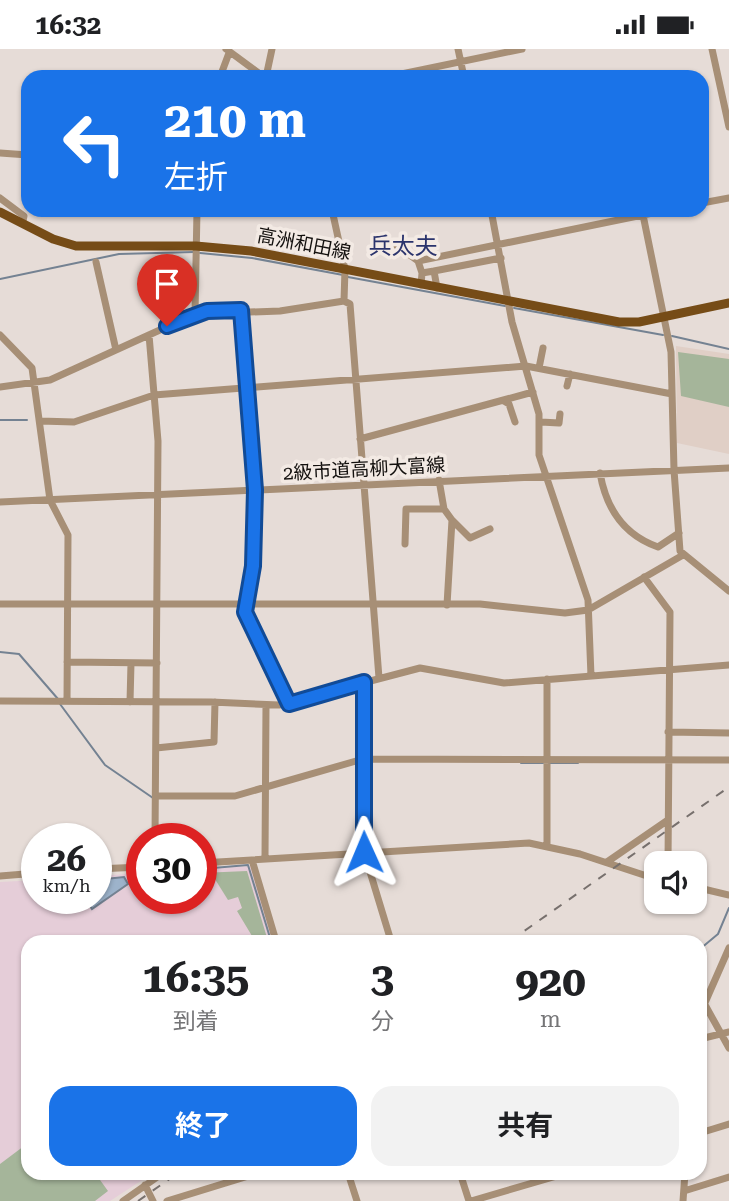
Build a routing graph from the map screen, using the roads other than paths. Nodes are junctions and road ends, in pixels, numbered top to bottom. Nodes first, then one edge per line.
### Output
1 (272, 49) edge
2 (458, 49) edge
3 (522, 49) edge
4 (712, 49) edge
5 (227, 51) edge
6 (461, 62) junction
7 (222, 70) edge
8 (255, 70) edge
9 (267, 70) edge
10 (422, 70) edge
11 (463, 70) edge
12 (729, 79) edge
13 (719, 81) junction
14 (726, 103) edge
15 (729, 127) edge
16 (0, 153) edge
17 (21, 154) edge
18 (0, 198) edge
19 (729, 198) edge
20 (709, 202) edge
21 (0, 212) edge
22 (21, 214) edge
23 (24, 217) edge
24 (197, 217) edge
25 (334, 217) edge
26 (493, 217) edge
27 (633, 217) edge
28 (643, 217) edge
29 (23, 221) junction
30 (393, 243) dead end
31 (499, 245) junction
32 (197, 246) junction
33 (501, 258) junction
34 (418, 261) junction
35 (96, 262) dead end
36 (345, 269) junction
37 (435, 271) junction
38 (422, 273) junction
39 (421, 285) junction
40 (436, 288) junction
41 (345, 301) junction
42 (510, 301) junction
43 (729, 303) edge
44 (241, 310) junction
45 (195, 314) junction
46 (664, 315) junction
47 (0, 335) edge
48 (149, 335) junction
49 (543, 348) dead end
50 (116, 350) junction
51 (526, 366) junction
52 (539, 368) junction
53 (569, 374) junction
54 (355, 379) junction
55 (34, 381) junction
56 (567, 386) dead end
57 (0, 387) edge
58 (247, 388) junction
59 (533, 392) junction
60 (672, 394) junction
61 (154, 395) junction
62 (505, 401) junction
63 (561, 414) dead end
64 (40, 421) junction
65 (514, 422) dead end
66 (541, 422) junction
67 (360, 439) junction
68 (729, 468) edge
69 (674, 470) junction
70 (600, 473) junction
71 (545, 475) junction
72 (439, 480) junction
73 (363, 485) junction
74 (255, 490) junction
75 (158, 494) junction
76 (50, 500) junction
77 (0, 502) edge
78 (444, 509) junction
79 (452, 520) junction
80 (490, 529) dead end
81 (679, 533) junction
82 (405, 544) dead end
83 (682, 555) junction
84 (644, 577) junction
85 (729, 591) edge
86 (247, 603) junction
87 (0, 604) edge
88 (67, 604) junction
89 (158, 604) junction
90 (374, 604) junction
91 (447, 605) junction
92 (588, 610) junction
93 (67, 662) junction
94 (131, 663) junction
95 (157, 663) junction
96 (729, 665) edge
97 (668, 670) junction
98 (591, 675) junction
99 (379, 678) junction
100 (547, 679) junction
101 (364, 682) junction
102 (0, 701) edge
103 (67, 701) junction
104 (131, 702) junction
105 (157, 702) junction
106 (215, 702) junction
107 (289, 704) junction
108 (266, 705) junction
109 (668, 732) junction
110 (729, 733) edge
111 (156, 748) junction
112 (363, 759) junction
113 (546, 760) junction
114 (668, 760) junction
115 (729, 760) edge
116 (266, 787) junction
117 (156, 796) junction
118 (668, 820) junction
119 (155, 823) edge
120 (547, 846) junction
121 (668, 851) edge
122 (364, 852) junction
123 (265, 859) junction
124 (252, 860) junction
125 (217, 862) edge
126 (607, 862) junction
127 (21, 874) edge
128 (644, 875) edge
129 (0, 876) edge
130 (707, 890) edge
131 (729, 895) edge
132 (274, 935) edge
133 (389, 935) edge
134 (729, 948) edge
135 (707, 996) edge
136 (707, 1007) edge
137 (725, 1033) edge
138 (707, 1037) edge
139 (729, 1048) edge
140 (729, 1124) edge
141 (707, 1131) edge
142 (729, 1177) edge
143 (152, 1180) edge
144 (237, 1180) edge
145 (350, 1180) edge
146 (462, 1180) edge
147 (543, 1180) edge
148 (685, 1180) edge
149 (145, 1185) junction
150 (684, 1191) junction
151 (182, 1198) edge
152 (122, 1201) edge
153 (153, 1201) edge
154 (167, 1201) edge
155 (357, 1201) edge
156 (470, 1201) edge
157 (683, 1201) edge

1 - 9 street
2 - 6 street
3 - 6 street
4 - 13 street
5 - 7 street
5 - 8 street
6 - 10 street
6 - 11 street
12 - 13 street
13 - 14 street
14 - 15 street
16 - 17 street
18 - 22 street
19 - 20 street
21 - 29 main road, 高洲和田線
23 - 29 street
24 - 32 street
25 - 36 street
26 - 31 street
27 - 31 street
28 - 46 street
29 - 32 main road, 高洲和田線
30 - 34 street
31 - 33 street
31 - 34 street
32 - 36 main road, 高洲和田線
32 - 45 street
33 - 37 street
33 - 42 street
34 - 38 street
35 - 50 street
36 - 39 main road, 高洲和田線
36 - 41 street
37 - 38 street
37 - 40 street
38 - 39 street
39 - 40 main road, 高洲和田線
40 - 42 main road, 高洲和田線
41 - 44 street
41 - 54 street
42 - 46 main road, 高洲和田線
42 - 51 street
43 - 46 main road, 高洲和田線
44 - 45 street
44 - 58 street
45 - 48 street
46 - 60 street
47 - 55 street
48 - 50 street
48 - 61 street
49 - 52 street
50 - 55 street
51 - 52 street
51 - 54 street
51 - 59 street
52 - 53 street
53 - 56 street
53 - 60 street
54 - 58 street
54 - 67 street
55 - 57 street
55 - 64 street
58 - 61 street
58 - 74 street
59 - 62 street
59 - 66 street
60 - 69 street
61 - 64 street
61 - 75 street
62 - 65 street
62 - 67 street
63 - 66 street
64 - 76 street
66 - 71 street
67 - 73 street
68 - 69 street, 2級市道高柳大富線
69 - 70 street, 2級市道高柳大富線
69 - 81 street
70 - 71 street, 2級市道高柳大富線
70 - 81 street
71 - 72 street, 2級市道高柳大富線
71 - 92 street
72 - 73 street, 2級市道高柳大富線
72 - 78 street
73 - 74 street, 2級市道高柳大富線
73 - 90 street
74 - 75 street, 2級市道高柳大富線
74 - 86 street
75 - 76 street, 2級市道高柳大富線
75 - 89 street
76 - 77 street, 2級市道高柳大富線
76 - 88 street
78 - 79 street
78 - 82 street
79 - 80 street
79 - 91 street
81 - 83 street
83 - 84 street
83 - 85 street
84 - 92 street
84 - 97 street
86 - 89 street
86 - 90 street
86 - 107 street
87 - 88 street
88 - 89 street
88 - 93 street
89 - 95 street
90 - 91 street
90 - 99 street
91 - 92 street
92 - 98 street
93 - 94 street
93 - 103 street
94 - 95 street
94 - 104 street
95 - 105 street
96 - 97 street
97 - 98 street
97 - 109 street
98 - 100 street
99 - 100 street
99 - 101 street
100 - 113 street
101 - 107 street
101 - 112 street
102 - 103 street
103 - 104 street
104 - 105 street
105 - 106 street
105 - 111 street
106 - 108 street
106 - 111 street
107 - 108 street
108 - 116 street
109 - 110 street
109 - 114 street
111 - 117 street
112 - 113 street
112 - 116 street
112 - 122 street
113 - 114 street
113 - 120 street
114 - 115 street
114 - 118 street
116 - 117 street
116 - 123 street
117 - 119 street
118 - 121 street
118 - 126 street
120 - 122 street
120 - 126 street
122 - 123 street
122 - 133 street
123 - 124 street
124 - 125 street
124 - 132 street
126 - 128 street
127 - 129 street
130 - 131 street
134 - 135 street
136 - 137 street
137 - 138 street
137 - 139 street
140 - 141 street
142 - 150 street
143 - 149 street
144 - 151 street
145 - 155 street
146 - 156 street
147 - 156 street
148 - 150 street
149 - 152 street
149 - 153 street
150 - 157 street
151 - 154 street

